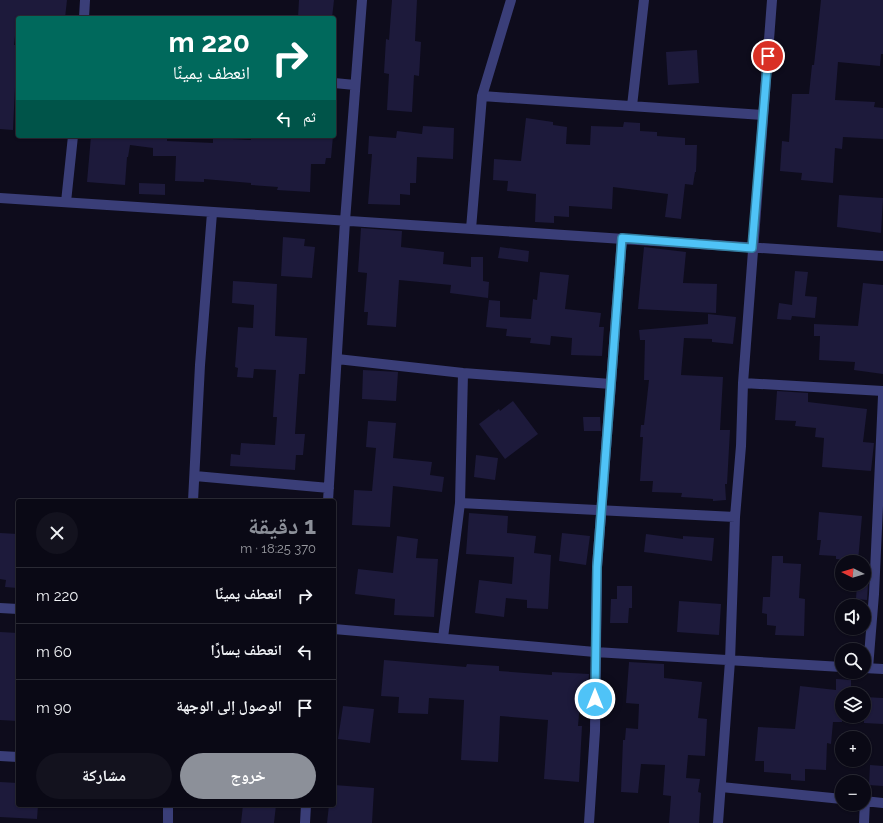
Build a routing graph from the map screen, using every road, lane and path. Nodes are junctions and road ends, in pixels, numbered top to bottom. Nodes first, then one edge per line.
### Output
1 (85, 0) edge
2 (362, 0) edge
3 (511, 0) edge
4 (644, 0) edge
5 (772, 0) edge
6 (84, 16) edge
7 (336, 83) edge
8 (355, 85) junction
9 (482, 96) junction
10 (632, 106) junction
11 (763, 115) junction
12 (73, 138) edge
13 (0, 198) edge
14 (66, 202) junction
15 (212, 213) junction
16 (345, 220) junction
17 (471, 229) junction
18 (622, 238) junction
19 (752, 248) junction
20 (883, 256) edge
21 (337, 359) junction
22 (463, 373) junction
23 (744, 383) junction
24 (612, 384) junction
25 (883, 392) edge
26 (883, 396) edge
27 (195, 476) junction
28 (328, 488) junction
29 (193, 499) edge
30 (328, 499) edge
31 (460, 503) junction
32 (602, 510) junction
33 (735, 517) junction
34 (880, 520) edge
35 (0, 608) edge
36 (16, 609) edge
37 (336, 629) edge
38 (443, 638) junction
39 (868, 643) edge
40 (595, 652) junction
41 (730, 661) junction
42 (835, 667) edge
43 (871, 668) edge
44 (883, 669) edge
45 (0, 756) edge
46 (16, 757) edge
47 (721, 787) junction
48 (835, 798) edge
49 (871, 801) edge
50 (883, 802) edge
51 (168, 807) edge
52 (306, 807) edge
53 (865, 811) edge
54 (168, 823) edge
55 (305, 823) edge
56 (589, 823) edge
57 (718, 823) edge
58 (864, 823) edge

1 - 6 street
2 - 8 street
3 - 9 street
4 - 10 street
5 - 11 street
7 - 8 street
8 - 16 street
9 - 10 street
9 - 17 street
10 - 11 street
11 - 19 street
12 - 14 street
13 - 14 street
14 - 15 street
15 - 16 street
15 - 27 street
16 - 17 street
16 - 21 street
17 - 18 street
18 - 19 street
18 - 24 street
19 - 20 street
19 - 23 street
21 - 22 street
21 - 28 street
22 - 24 street
22 - 31 street
23 - 25 street
23 - 33 street
24 - 32 street
26 - 34 street
27 - 28 street
27 - 29 street
28 - 30 street
31 - 32 street
31 - 38 street
32 - 33 street
32 - 40 street
33 - 41 street
34 - 39 street
35 - 36 street
37 - 38 street
38 - 40 street
40 - 41 street
40 - 56 street
41 - 42 street
41 - 47 street
43 - 44 street
45 - 46 street
47 - 48 street
47 - 57 street
49 - 50 street
51 - 54 street
52 - 55 street
53 - 58 street

